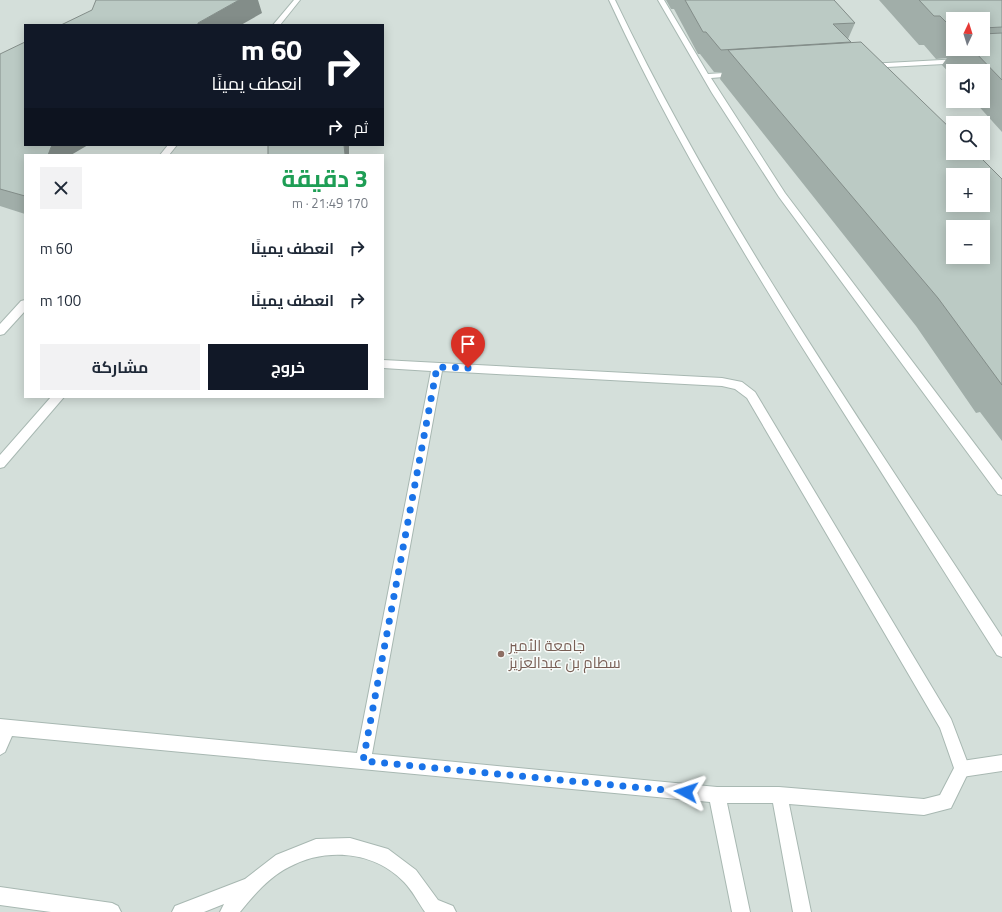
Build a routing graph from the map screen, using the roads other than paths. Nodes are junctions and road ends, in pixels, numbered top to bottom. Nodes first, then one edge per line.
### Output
1 (297, 0) edge
2 (612, 0) edge
3 (661, 0) edge
4 (277, 24) edge
5 (971, 60) dead end
6 (862, 67) edge
7 (744, 74) edge
8 (706, 76) junction
9 (172, 146) edge
10 (165, 154) edge
11 (24, 305) edge
12 (0, 332) edge
13 (384, 364) edge
14 (437, 367) junction
15 (57, 398) edge
16 (0, 463) edge
17 (1002, 490) edge
18 (1002, 650) edge
19 (4, 727) edge
20 (0, 747) edge
21 (363, 761) junction
22 (1002, 763) edge
23 (962, 769) junction
24 (717, 795) junction
25 (779, 795) junction
26 (250, 886) junction
27 (0, 896) edge
28 (438, 910) edge
29 (112, 912) edge
30 (181, 912) edge
31 (230, 912) edge
32 (741, 912) edge
33 (802, 912) edge

1 - 4 street
2 - 18 street
3 - 8 street
5 - 6 street
7 - 8 street
8 - 17 street
9 - 10 street
11 - 12 street
13 - 14 street
14 - 21 street
14 - 23 street
15 - 16 street
19 - 20 street
19 - 21 street
21 - 24 street
22 - 23 street
23 - 25 street
24 - 25 street
24 - 32 street
25 - 33 street
26 - 28 street
26 - 30 street
26 - 31 street
27 - 29 street

